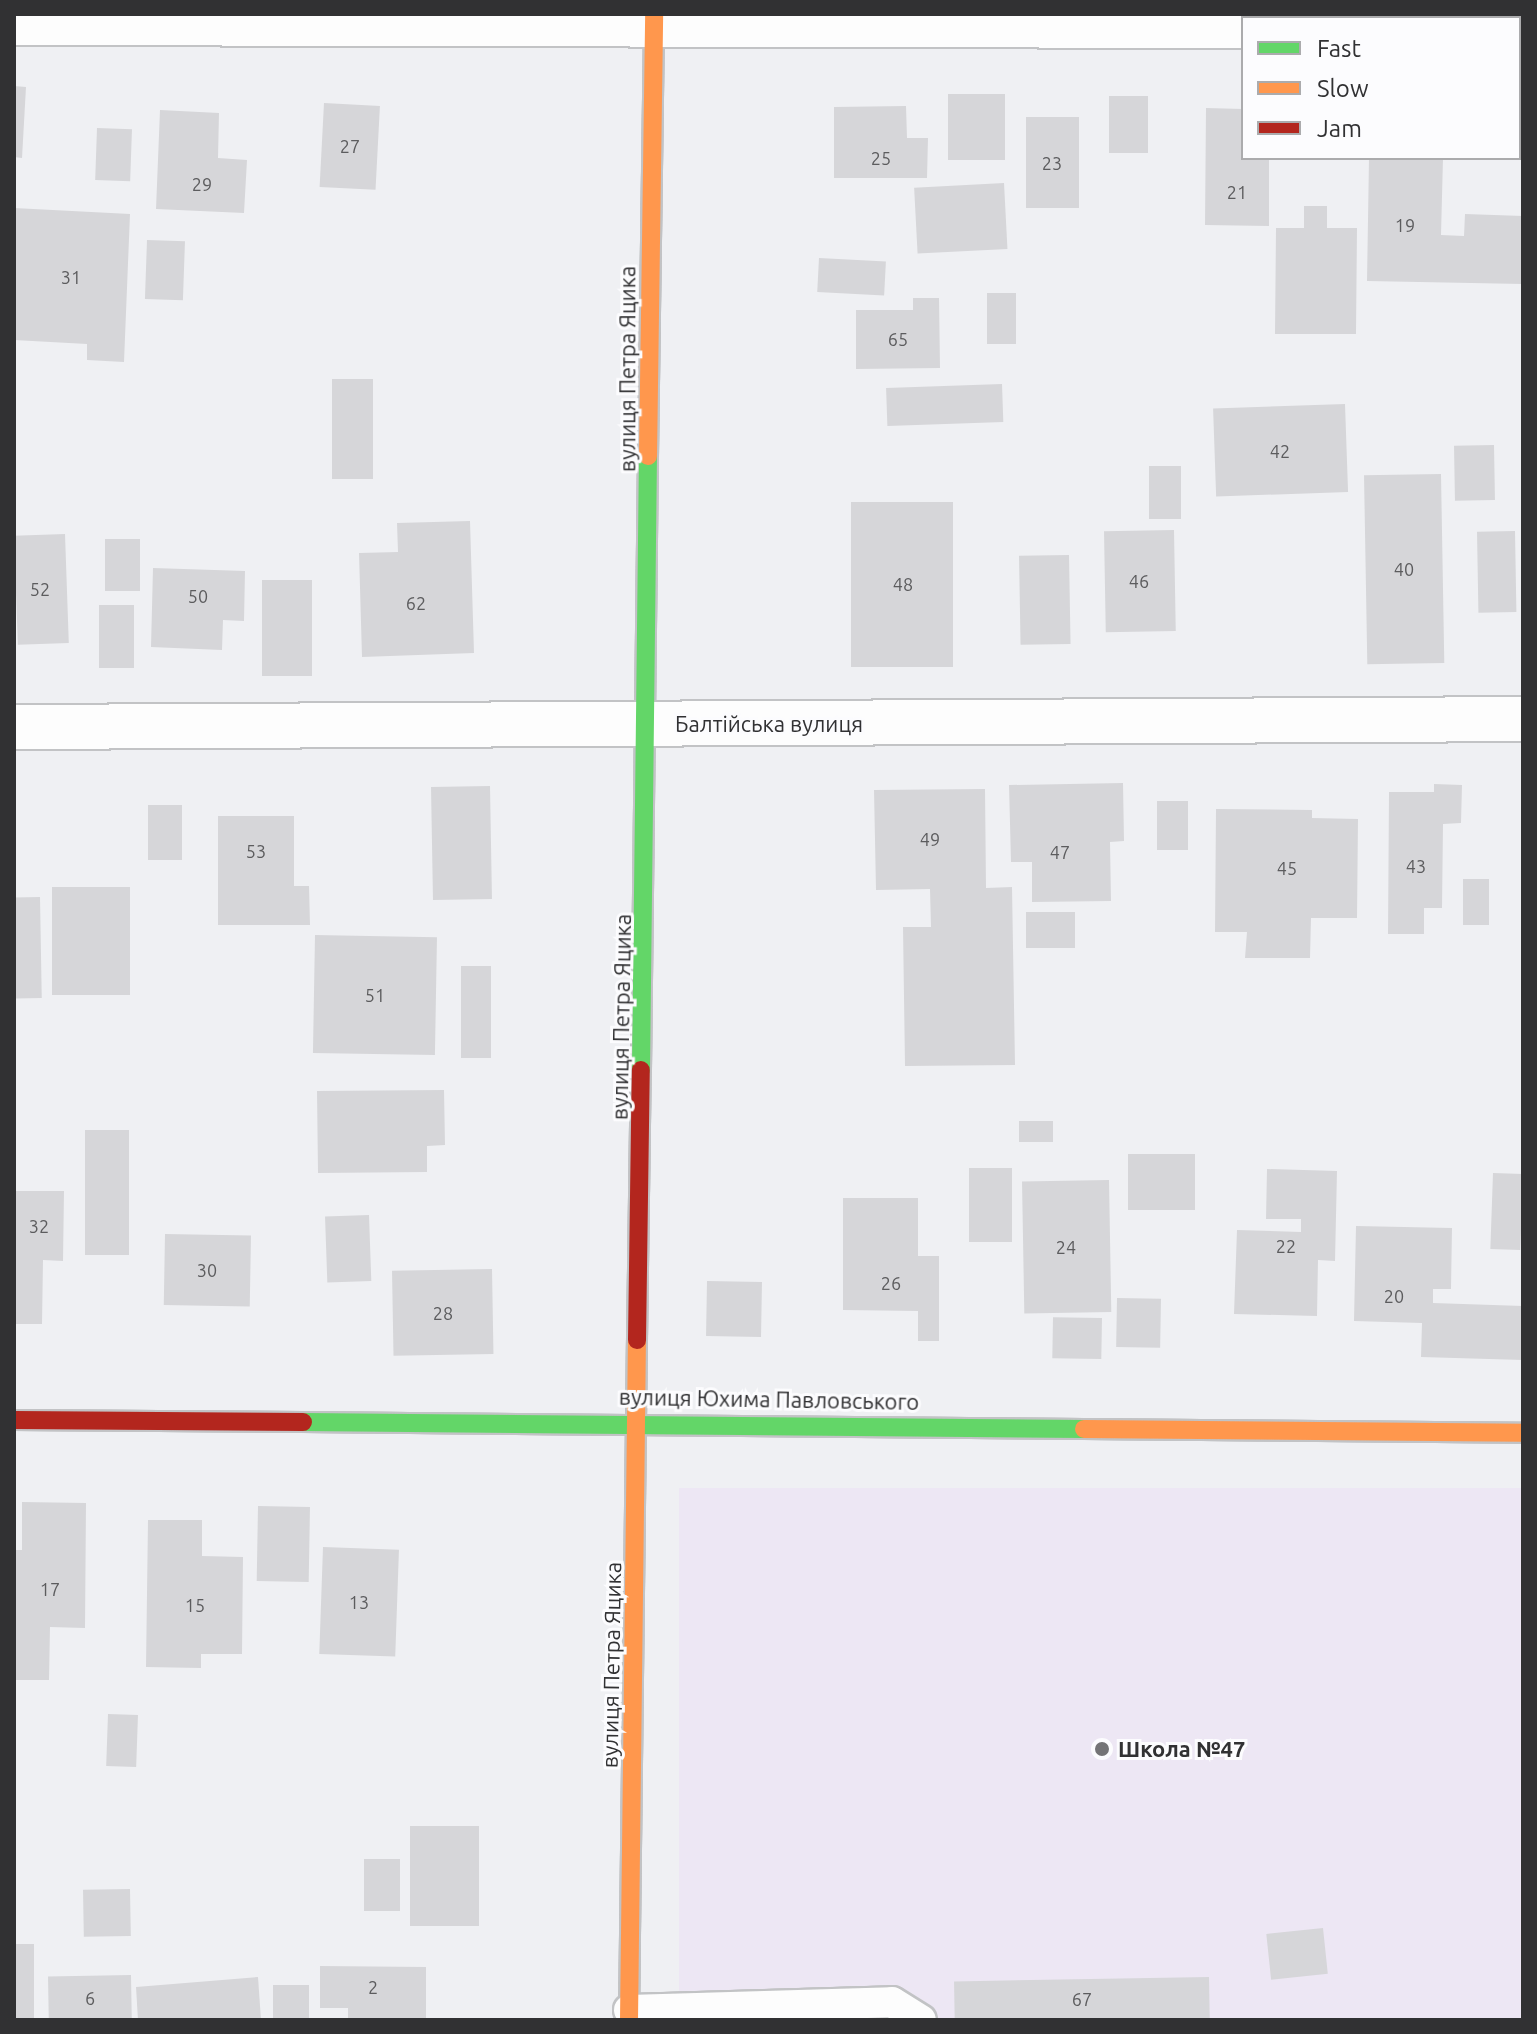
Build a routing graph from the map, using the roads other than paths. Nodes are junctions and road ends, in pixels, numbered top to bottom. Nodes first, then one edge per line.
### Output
1 (654, 21) edge
2 (14, 23) edge
3 (1241, 26) edge
4 (1523, 719) edge
5 (648, 725) junction
6 (14, 727) edge
7 (14, 1420) edge
8 (640, 1421) junction
9 (1523, 1433) edge
10 (629, 2015) edge
11 (921, 2020) edge

1 - 2 street
1 - 3 street
1 - 5 street, вулиця Петра Яцика
4 - 5 street, Балтійська вулиця
5 - 6 street, Балтійська вулиця
5 - 8 street, вулиця Петра Яцика
7 - 8 street, вулиця Юхима Павловського
8 - 9 street, вулиця Юхима Павловського
8 - 10 street, вулиця Петра Яцика
10 - 11 lane

